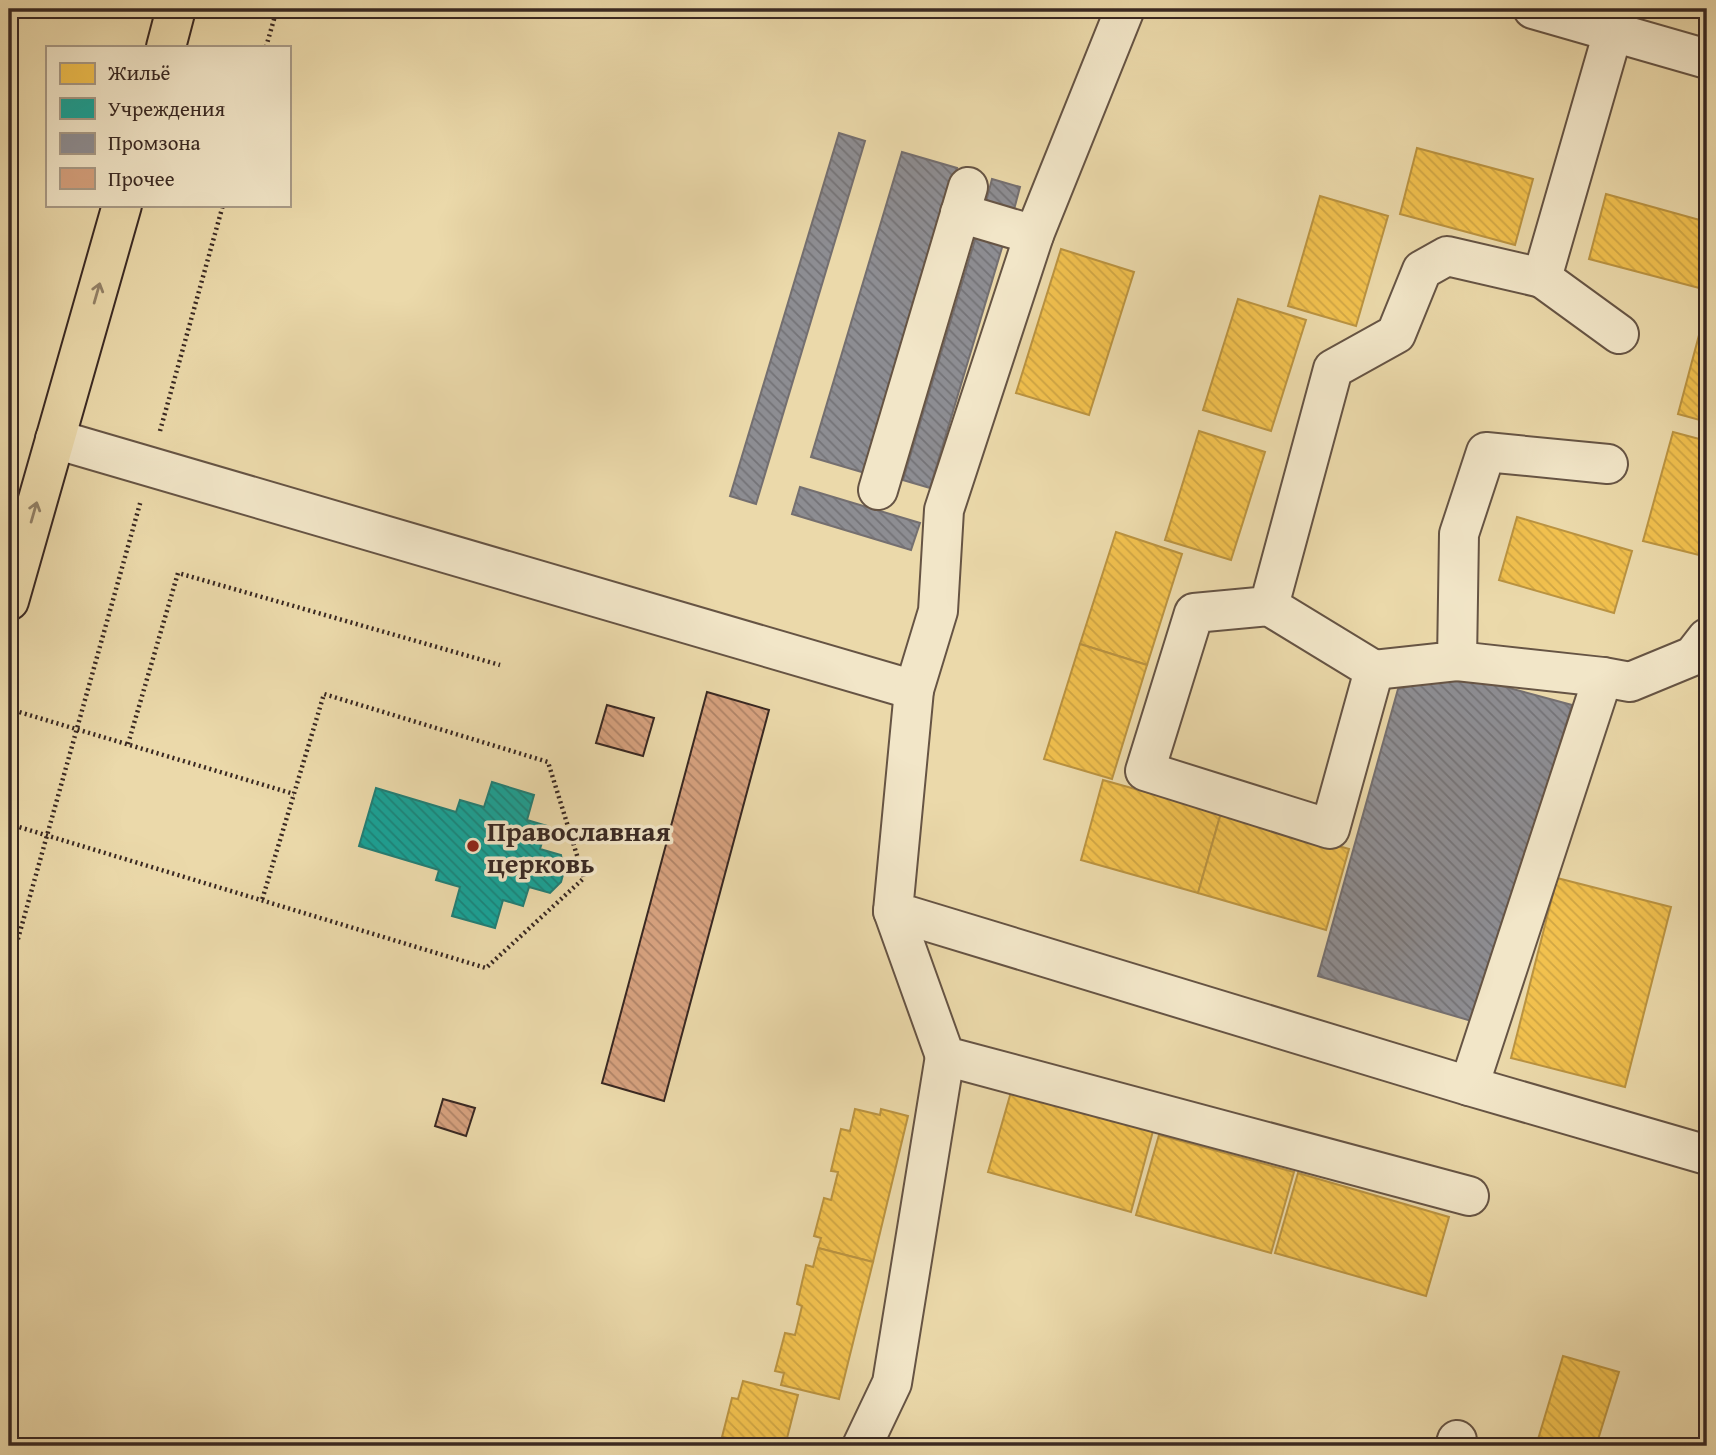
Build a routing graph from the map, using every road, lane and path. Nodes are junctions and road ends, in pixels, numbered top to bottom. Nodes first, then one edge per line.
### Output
1 (176, 9) edge
2 (277, 9) edge
3 (1125, 9) edge
4 (1533, 9) edge
5 (1613, 32) junction
6 (166, 46) edge
7 (266, 46) edge
8 (1707, 59) edge
9 (122, 206) edge
10 (223, 206) edge
11 (1034, 235) junction
12 (1542, 278) junction
13 (13, 328) dead end
14 (1619, 334) dead end
15 (9, 343) edge
16 (55, 439) junction
17 (1608, 464) dead end
18 (150, 466) junction
19 (877, 490) dead end
20 (9, 601) edge
21 (1269, 606) junction
22 (1707, 638) edge
23 (1457, 661) junction
24 (499, 665) dead end
25 (1374, 670) junction
26 (1603, 677) junction
27 (914, 690) junction
28 (9, 709) edge
29 (78, 729) junction
30 (128, 744) junction
31 (294, 794) junction
32 (9, 824) edge
33 (47, 835) junction
34 (262, 901) junction
35 (893, 911) junction
36 (9, 971) edge
37 (945, 1056) junction
38 (1469, 1086) junction
39 (1707, 1155) edge
40 (1469, 1196) dead end
41 (862, 1446) edge

1 - 6 main road
2 - 7 path
3 - 11 street
4 - 5 street
5 - 8 street
5 - 12 street
16 -> 9 main road
10 - 18 path
11 - 19 street
11 - 27 street
12 - 14 street
12 - 21 street
13 - 15 path
16 - 18 street
20 -> 16 main road
17 - 23 street
18 - 27 street
18 - 29 path
21 - 25 street
21 - 25 street
22 - 26 street
23 - 25 street
23 - 26 street
24 - 30 path
26 - 38 street
27 - 35 street
28 - 29 path
29 - 30 path
29 - 33 path
30 - 31 path
31 - 34 path
31 - 34 path
32 - 33 path
33 - 34 path
33 - 36 path
35 - 37 street
35 - 38 street
37 - 40 street
37 - 41 street
38 - 39 street

